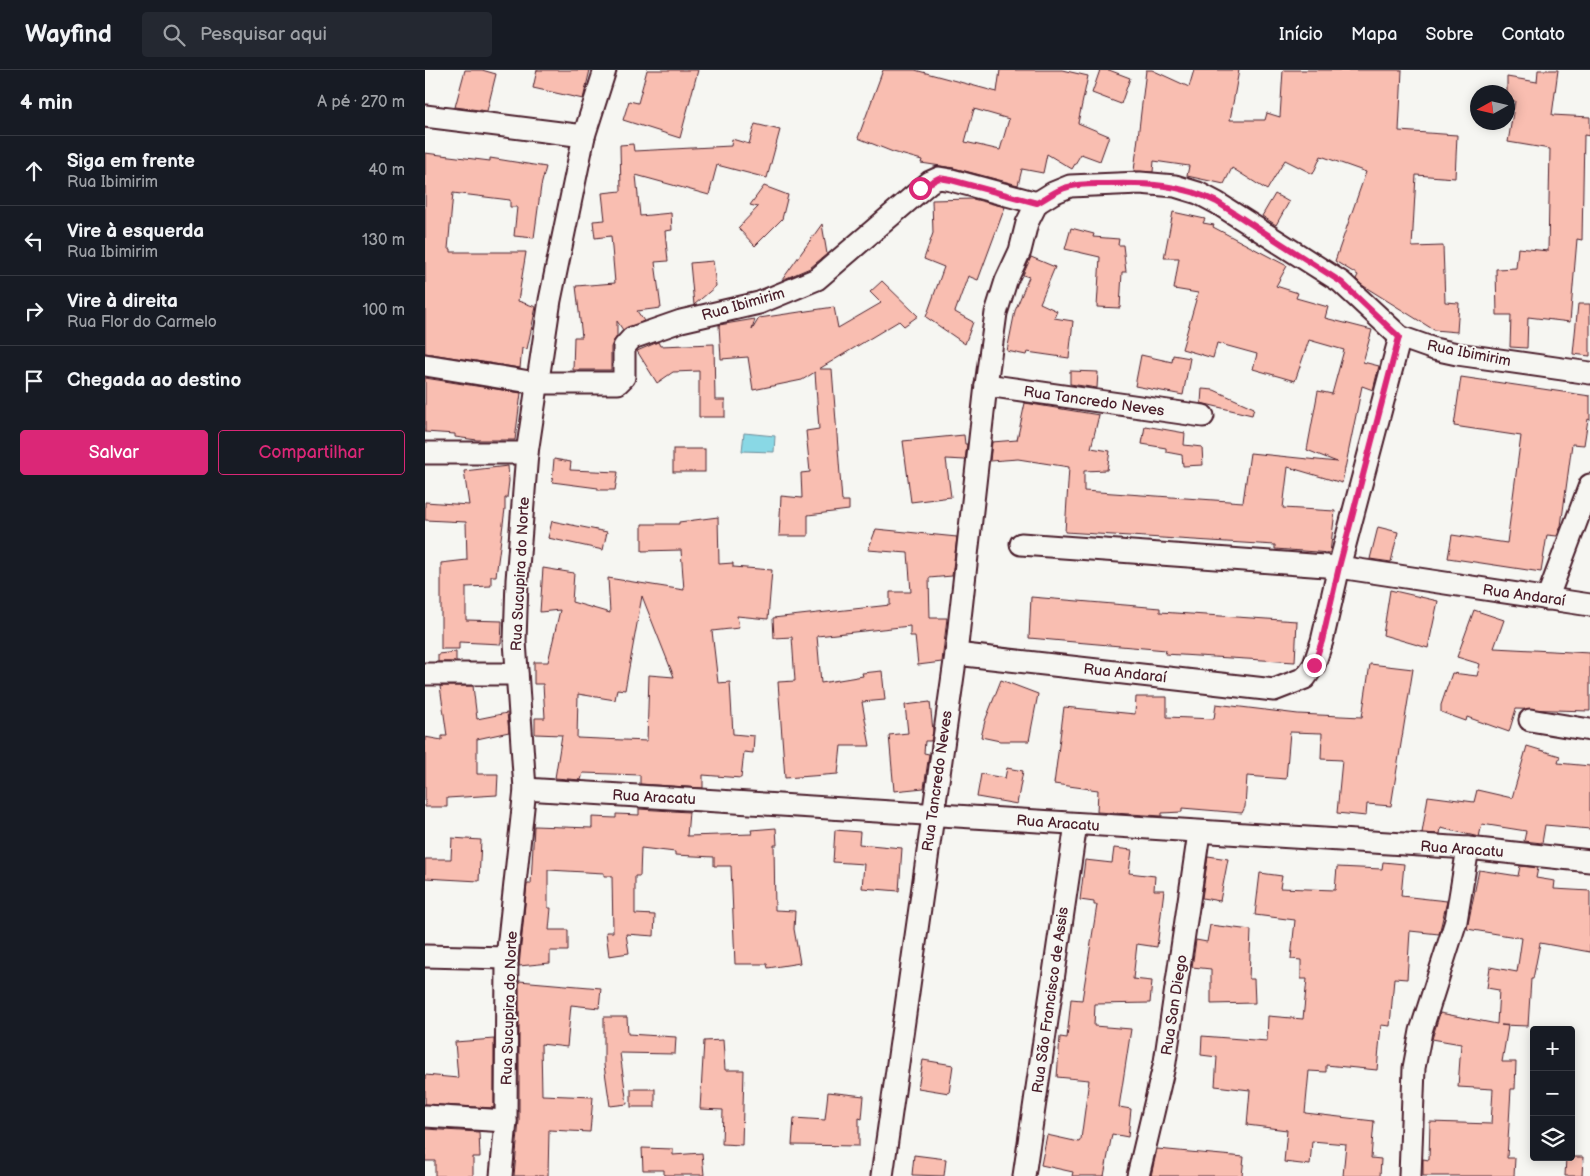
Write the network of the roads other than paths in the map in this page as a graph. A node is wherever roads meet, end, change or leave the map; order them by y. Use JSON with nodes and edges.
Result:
{"nodes":[{"id":1,"x":605,"y":70,"type":"edge"},
{"id":2,"x":425,"y":116,"type":"edge"},
{"id":3,"x":584,"y":136,"type":"junction"},
{"id":4,"x":1039,"y":202,"type":"junction"},
{"id":5,"x":1399,"y":337,"type":"junction"},
{"id":6,"x":425,"y":365,"type":"edge"},
{"id":7,"x":1590,"y":372,"type":"edge"},
{"id":8,"x":537,"y":383,"type":"junction"},
{"id":9,"x":986,"y":385,"type":"junction"},
{"id":10,"x":1203,"y":416,"type":"dead end"},
{"id":11,"x":425,"y":453,"type":"edge"},
{"id":12,"x":527,"y":453,"type":"junction"},
{"id":13,"x":1590,"y":485,"type":"edge"},
{"id":14,"x":1021,"y":544,"type":"dead end"},
{"id":15,"x":1339,"y":567,"type":"junction"},
{"id":16,"x":1547,"y":599,"type":"junction"},
{"id":17,"x":1590,"y":605,"type":"edge"},
{"id":18,"x":956,"y":654,"type":"junction"},
{"id":19,"x":425,"y":674,"type":"edge"},
{"id":20,"x":517,"y":674,"type":"junction"},
{"id":21,"x":1530,"y":720,"type":"dead end"},
{"id":22,"x":1590,"y":730,"type":"edge"},
{"id":23,"x":525,"y":789,"type":"junction"},
{"id":24,"x":932,"y":813,"type":"junction"},
{"id":25,"x":1076,"y":824,"type":"junction"},
{"id":26,"x":1199,"y":833,"type":"junction"},
{"id":27,"x":1468,"y":848,"type":"junction"},
{"id":28,"x":1590,"y":861,"type":"edge"},
{"id":29,"x":425,"y":956,"type":"edge"},
{"id":30,"x":507,"y":958,"type":"junction"},
{"id":31,"x":425,"y":1116,"type":"edge"},
{"id":32,"x":506,"y":1121,"type":"junction"},
{"id":33,"x":501,"y":1176,"type":"edge"},
{"id":34,"x":882,"y":1176,"type":"edge"},
{"id":35,"x":1024,"y":1176,"type":"edge"},
{"id":36,"x":1138,"y":1176,"type":"edge"},
{"id":37,"x":1410,"y":1176,"type":"edge"}],
"edges":[{"from":1,"to":3,"type":"street","name":"Rua Sucupira do Norte"},
{"from":2,"to":3,"type":"street"},
{"from":3,"to":8,"type":"street","name":"Rua Sucupira do Norte"},
{"from":4,"to":5,"type":"street","name":"Rua Ibimirim"},
{"from":4,"to":8,"type":"street","name":"Rua Ibimirim"},
{"from":4,"to":9,"type":"street","name":"Rua Tancredo Neves"},
{"from":5,"to":7,"type":"street","name":"Rua Ibimirim"},
{"from":5,"to":15,"type":"street"},
{"from":6,"to":8,"type":"street"},
{"from":8,"to":12,"type":"street","name":"Rua Sucupira do Norte"},
{"from":9,"to":10,"type":"street","name":"Rua Tancredo Neves"},
{"from":9,"to":18,"type":"street","name":"Rua Tancredo Neves"},
{"from":11,"to":12,"type":"street"},
{"from":12,"to":20,"type":"street","name":"Rua Sucupira do Norte"},
{"from":13,"to":16,"type":"street"},
{"from":14,"to":15,"type":"street","name":"Rua Andaraí"},
{"from":15,"to":16,"type":"street","name":"Rua Andaraí"},
{"from":15,"to":18,"type":"street","name":"Rua Andaraí"},
{"from":16,"to":17,"type":"street","name":"Rua Andaraí"},
{"from":18,"to":24,"type":"street","name":"Rua Tancredo Neves"},
{"from":19,"to":20,"type":"street"},
{"from":20,"to":23,"type":"street","name":"Rua Sucupira do Norte"},
{"from":21,"to":22,"type":"street"},
{"from":23,"to":24,"type":"street","name":"Rua Aracatu"},
{"from":23,"to":30,"type":"street","name":"Rua Sucupira do Norte"},
{"from":24,"to":25,"type":"street","name":"Rua Aracatu"},
{"from":24,"to":34,"type":"street","name":"Rua Tancredo Neves"},
{"from":25,"to":26,"type":"street","name":"Rua Aracatu"},
{"from":25,"to":35,"type":"street","name":"Rua São Francisco de Assis"},
{"from":26,"to":27,"type":"street","name":"Rua Aracatu"},
{"from":26,"to":36,"type":"street","name":"Rua San Diego"},
{"from":27,"to":28,"type":"street","name":"Rua Aracatu"},
{"from":27,"to":37,"type":"street"},
{"from":29,"to":30,"type":"street"},
{"from":30,"to":32,"type":"street","name":"Rua Sucupira do Norte"},
{"from":31,"to":32,"type":"street"},
{"from":32,"to":33,"type":"street","name":"Rua Sucupira do Norte"}]}
